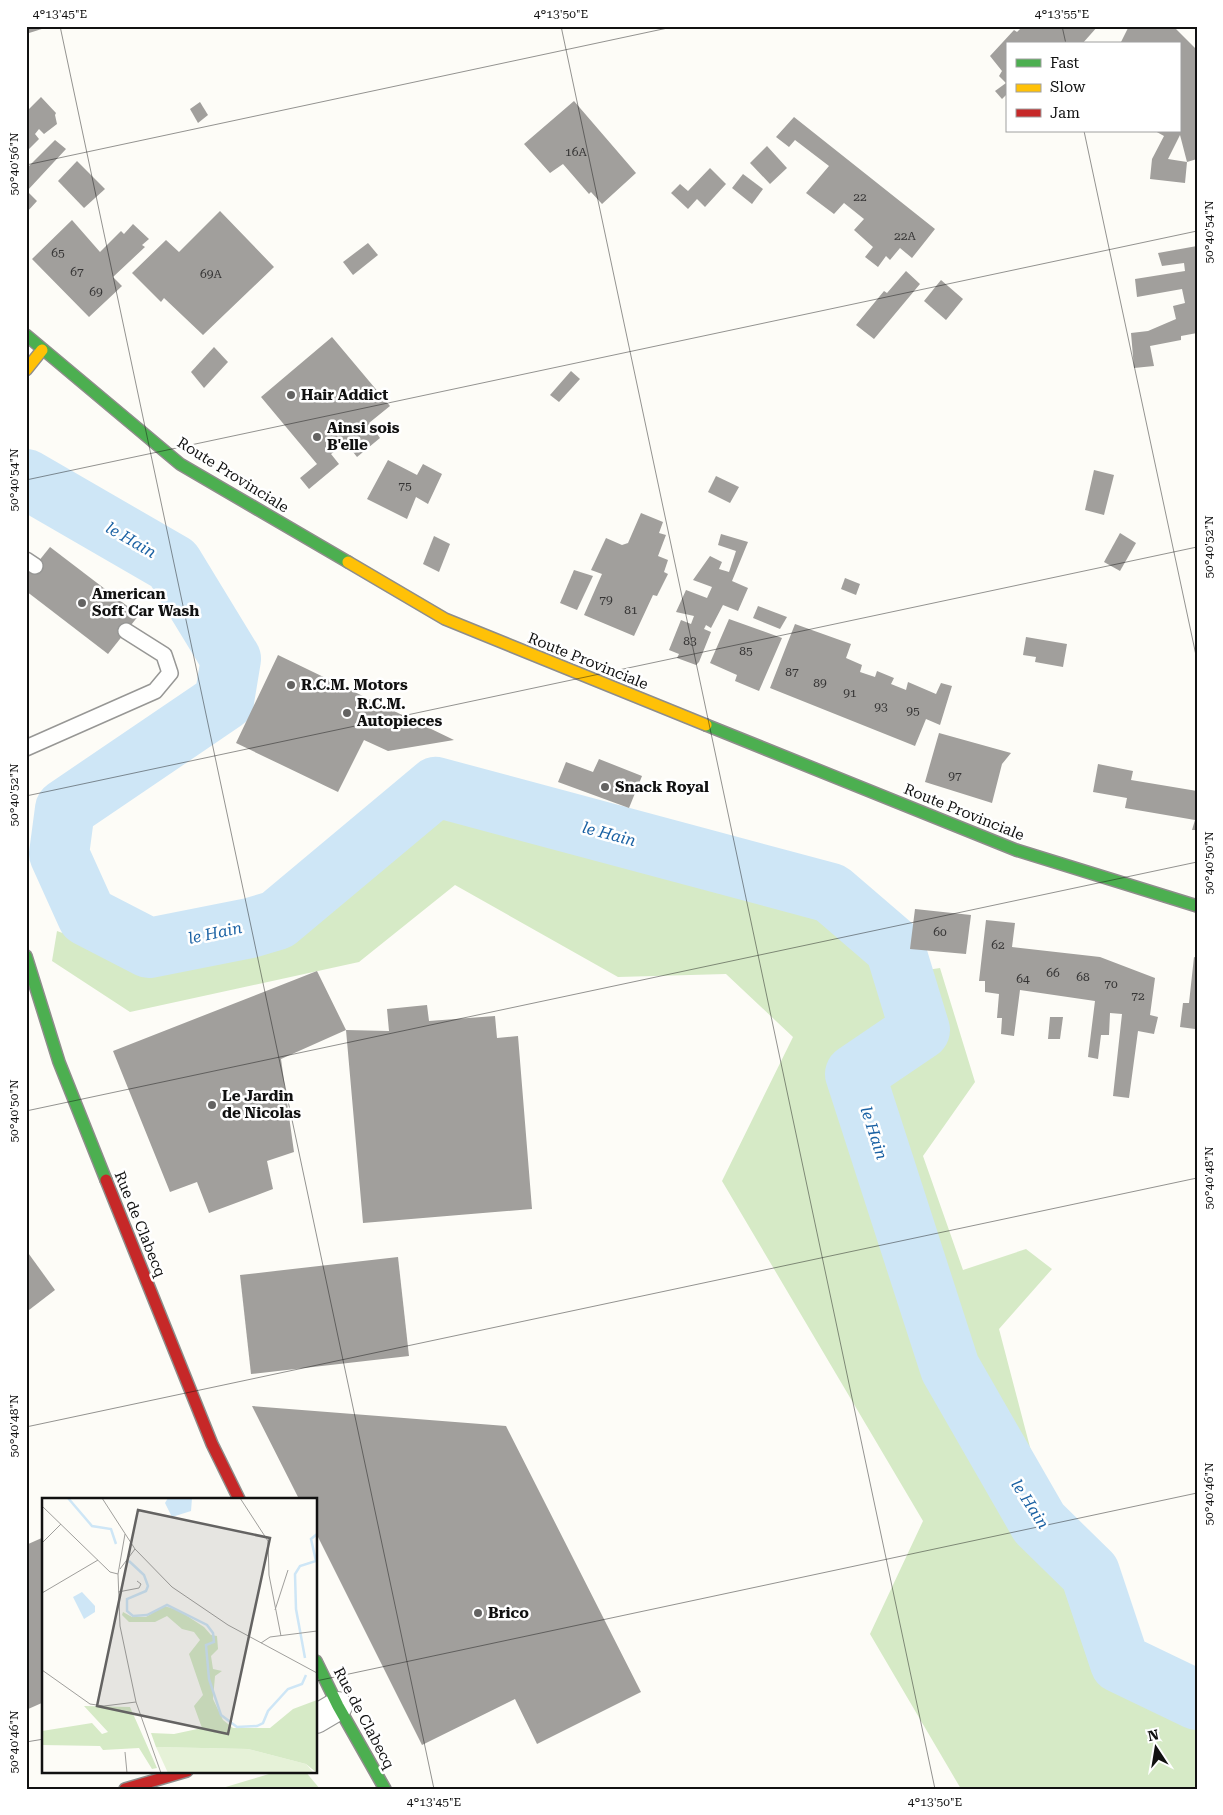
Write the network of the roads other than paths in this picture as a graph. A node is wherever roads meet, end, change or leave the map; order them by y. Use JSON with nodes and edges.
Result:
{"nodes":[{"id":1,"x":26,"y":335,"type":"edge"},
{"id":2,"x":42,"y":350,"type":"junction"},
{"id":3,"x":26,"y":370,"type":"edge"},
{"id":4,"x":126,"y":631,"type":"dead end"},
{"id":5,"x":26,"y":748,"type":"edge"},
{"id":6,"x":1197,"y":906,"type":"edge"},
{"id":7,"x":26,"y":956,"type":"edge"},
{"id":8,"x":238,"y":1498,"type":"edge"},
{"id":9,"x":318,"y":1670,"type":"edge"},
{"id":10,"x":327,"y":1713,"type":"edge"},
{"id":11,"x":184,"y":1772,"type":"edge"},
{"id":12,"x":125,"y":1789,"type":"edge"},
{"id":13,"x":385,"y":1789,"type":"edge"}],
"edges":[{"from":1,"to":2,"type":"main road","name":"Route Provinciale"},
{"from":2,"to":3,"type":"main road"},
{"from":2,"to":6,"type":"main road","name":"Route Provinciale"},
{"from":4,"to":5,"type":"lane"},
{"from":7,"to":8,"type":"main road","name":"Rue de Clabecq"},
{"from":9,"to":10,"type":"main road","name":"Rue de Clabecq"},
{"from":10,"to":13,"type":"main road","name":"Rue de Clabecq"},
{"from":11,"to":12,"type":"main road"}]}
